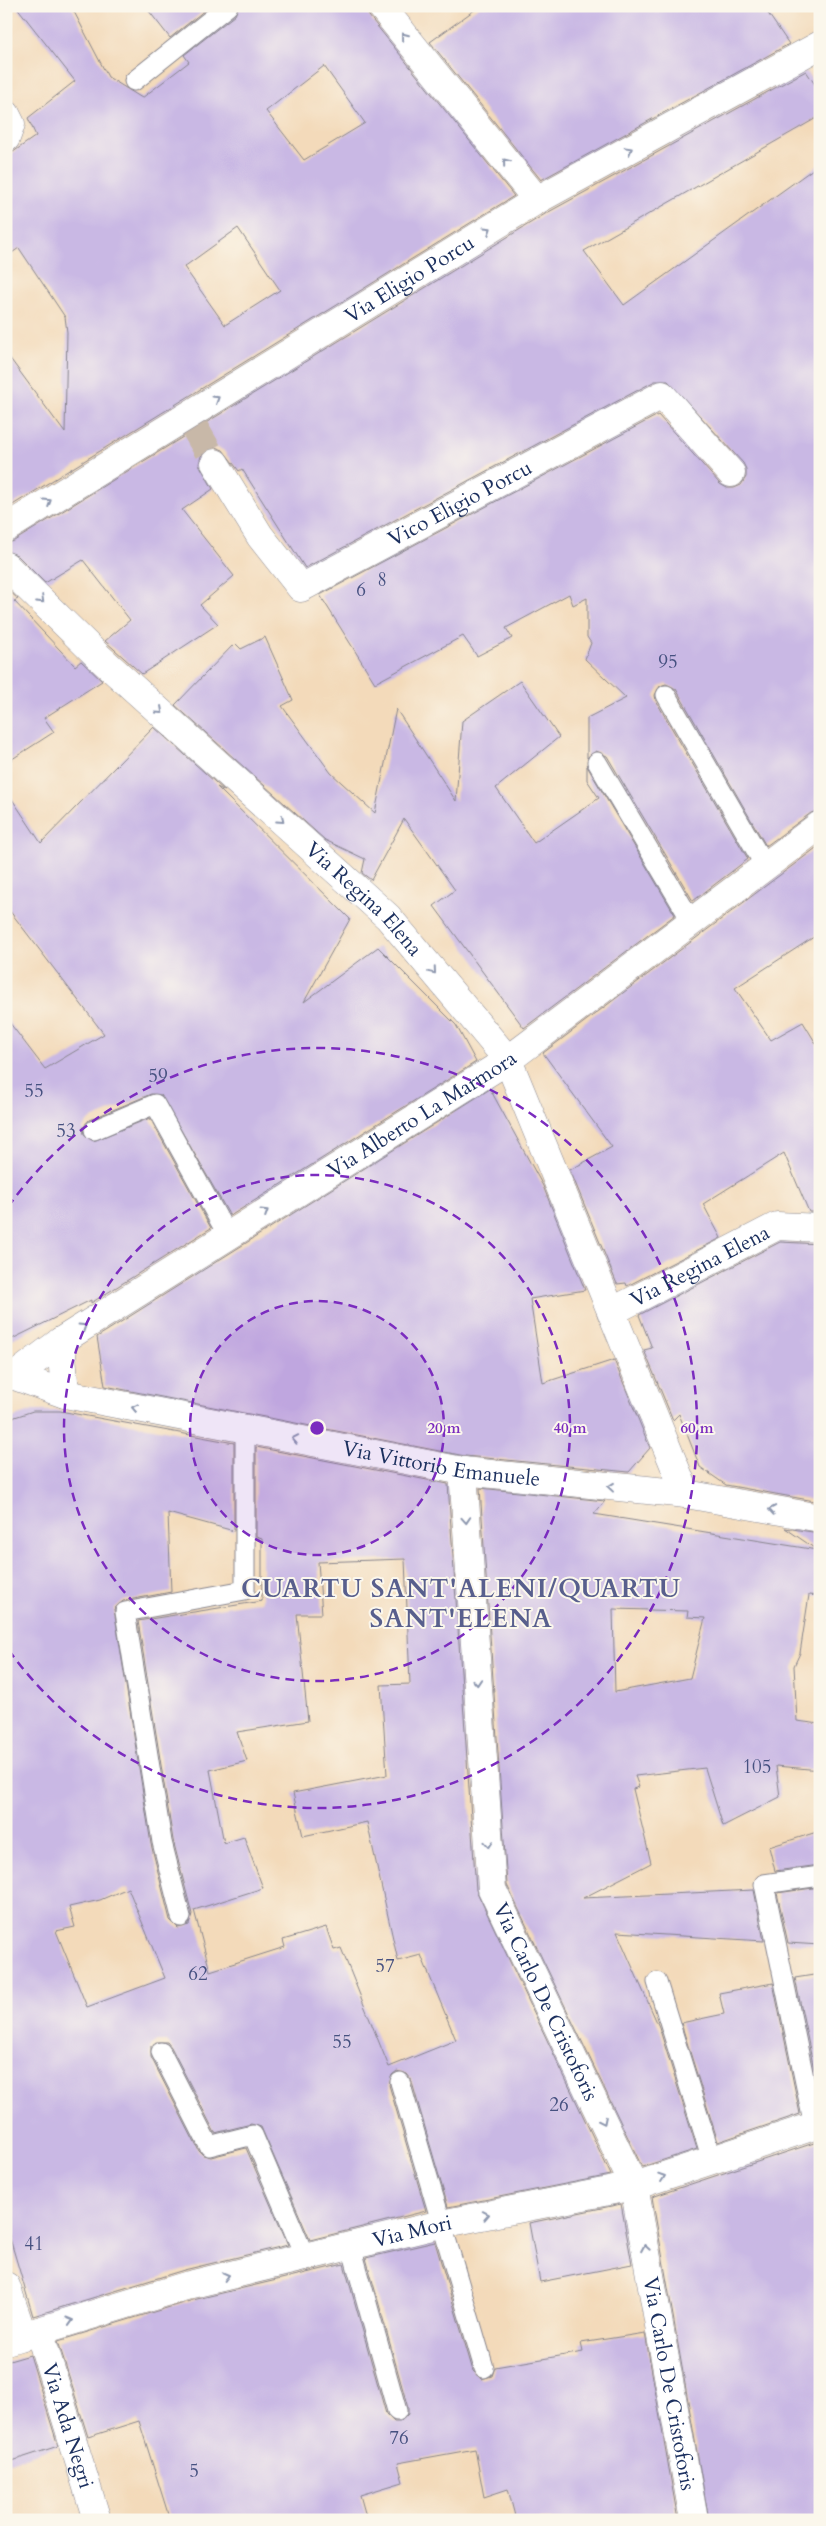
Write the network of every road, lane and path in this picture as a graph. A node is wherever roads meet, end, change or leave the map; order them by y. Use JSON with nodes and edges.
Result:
{"nodes":[{"id":1,"x":228,"y":6,"type":"edge"},
{"id":2,"x":381,"y":6,"type":"edge"},
{"id":3,"x":820,"y":45,"type":"edge"},
{"id":4,"x":134,"y":81,"type":"dead end"},
{"id":5,"x":6,"y":114,"type":"edge"},
{"id":6,"x":6,"y":138,"type":"edge"},
{"id":7,"x":537,"y":200,"type":"junction"},
{"id":8,"x":215,"y":463,"type":"tunnel mouth"},
{"id":9,"x":730,"y":473,"type":"dead end"},
{"id":10,"x":6,"y":528,"type":"edge"},
{"id":11,"x":6,"y":566,"type":"edge"},
{"id":12,"x":666,"y":695,"type":"dead end"},
{"id":13,"x":597,"y":762,"type":"dead end"},
{"id":14,"x":820,"y":825,"type":"edge"},
{"id":15,"x":765,"y":866,"type":"junction"},
{"id":16,"x":692,"y":922,"type":"junction"},
{"id":17,"x":508,"y":1060,"type":"junction"},
{"id":18,"x":94,"y":1130,"type":"dead end"},
{"id":19,"x":820,"y":1228,"type":"edge"},
{"id":20,"x":228,"y":1236,"type":"junction"},
{"id":21,"x":611,"y":1312,"type":"junction"},
{"id":22,"x":61,"y":1341,"type":"junction"},
{"id":23,"x":9,"y":1377,"type":"edge"},
{"id":24,"x":65,"y":1394,"type":"junction"},
{"id":25,"x":245,"y":1429,"type":"junction"},
{"id":26,"x":463,"y":1471,"type":"junction"},
{"id":27,"x":686,"y":1494,"type":"junction"},
{"id":28,"x":820,"y":1518,"type":"edge"},
{"id":29,"x":820,"y":1876,"type":"edge"},
{"id":30,"x":181,"y":1917,"type":"dead end"},
{"id":31,"x":657,"y":1982,"type":"dead end"},
{"id":32,"x":161,"y":2052,"type":"dead end"},
{"id":33,"x":400,"y":2082,"type":"dead end"},
{"id":34,"x":817,"y":2125,"type":"edge"},
{"id":35,"x":712,"y":2160,"type":"junction"},
{"id":36,"x":634,"y":2186,"type":"junction"},
{"id":37,"x":441,"y":2224,"type":"junction"},
{"id":38,"x":351,"y":2246,"type":"junction"},
{"id":39,"x":305,"y":2257,"type":"junction"},
{"id":40,"x":6,"y":2286,"type":"edge"},
{"id":41,"x":23,"y":2336,"type":"edge"},
{"id":42,"x":484,"y":2368,"type":"dead end"},
{"id":43,"x":397,"y":2411,"type":"dead end"},
{"id":44,"x":97,"y":2520,"type":"edge"},
{"id":45,"x":694,"y":2520,"type":"edge"}],
"edges":[{"from":1,"to":4,"type":"lane"},
{"from":7,"to":2,"type":"street","one_way":true},
{"from":7,"to":3,"type":"street","name":"Via Eligio Porcu","one_way":true},
{"from":5,"to":6,"type":"street"},
{"from":10,"to":7,"type":"street","name":"Via Eligio Porcu","one_way":true},
{"from":8,"to":9,"type":"street","name":"Vico Eligio Porcu"},
{"from":11,"to":17,"type":"street","name":"Via Regina Elena","one_way":true},
{"from":12,"to":15,"type":"lane"},
{"from":13,"to":16,"type":"lane"},
{"from":14,"to":15,"type":"street","name":"Via Alberto La Marmora"},
{"from":15,"to":16,"type":"street","name":"Via Alberto La Marmora"},
{"from":16,"to":17,"type":"street","name":"Via Alberto La Marmora"},
{"from":20,"to":17,"type":"street","name":"Via Alberto La Marmora","one_way":true},
{"from":17,"to":21,"type":"street","name":"Via Regina Elena"},
{"from":18,"to":20,"type":"lane"},
{"from":19,"to":21,"type":"street","name":"Via Regina Elena"},
{"from":22,"to":20,"type":"street","name":"Via Alberto La Marmora","one_way":true},
{"from":21,"to":27,"type":"street","name":"Via Regina Elena"},
{"from":22,"to":23,"type":"street","name":"Via Alberto La Marmora"},
{"from":22,"to":24,"type":"street"},
{"from":23,"to":24,"type":"street","name":"Via Vittorio Emanuele"},
{"from":25,"to":24,"type":"street","name":"Via Vittorio Emanuele","one_way":true},
{"from":26,"to":25,"type":"street","name":"Via Vittorio Emanuele","one_way":true},
{"from":25,"to":30,"type":"lane"},
{"from":27,"to":26,"type":"street","name":"Via Vittorio Emanuele","one_way":true},
{"from":26,"to":36,"type":"street","name":"Via Carlo De Cristoforis","one_way":true},
{"from":28,"to":27,"type":"street","name":"Via Vittorio Emanuele","one_way":true},
{"from":29,"to":34,"type":"lane"},
{"from":31,"to":35,"type":"lane"},
{"from":32,"to":39,"type":"lane"},
{"from":33,"to":37,"type":"lane"},
{"from":34,"to":35,"type":"street","name":"Via Mori"},
{"from":36,"to":35,"type":"street","name":"Via Mori","one_way":true},
{"from":37,"to":36,"type":"street","name":"Via Mori","one_way":true},
{"from":45,"to":36,"type":"street","name":"Via Carlo De Cristoforis","one_way":true},
{"from":37,"to":38,"type":"street","name":"Via Mori"},
{"from":37,"to":42,"type":"lane"},
{"from":38,"to":39,"type":"street","name":"Via Mori"},
{"from":38,"to":43,"type":"lane"},
{"from":41,"to":39,"type":"street","name":"Via Mori","one_way":true},
{"from":40,"to":41,"type":"street","name":"Via Ada Negri"},
{"from":41,"to":44,"type":"street","name":"Via Ada Negri"}]}
